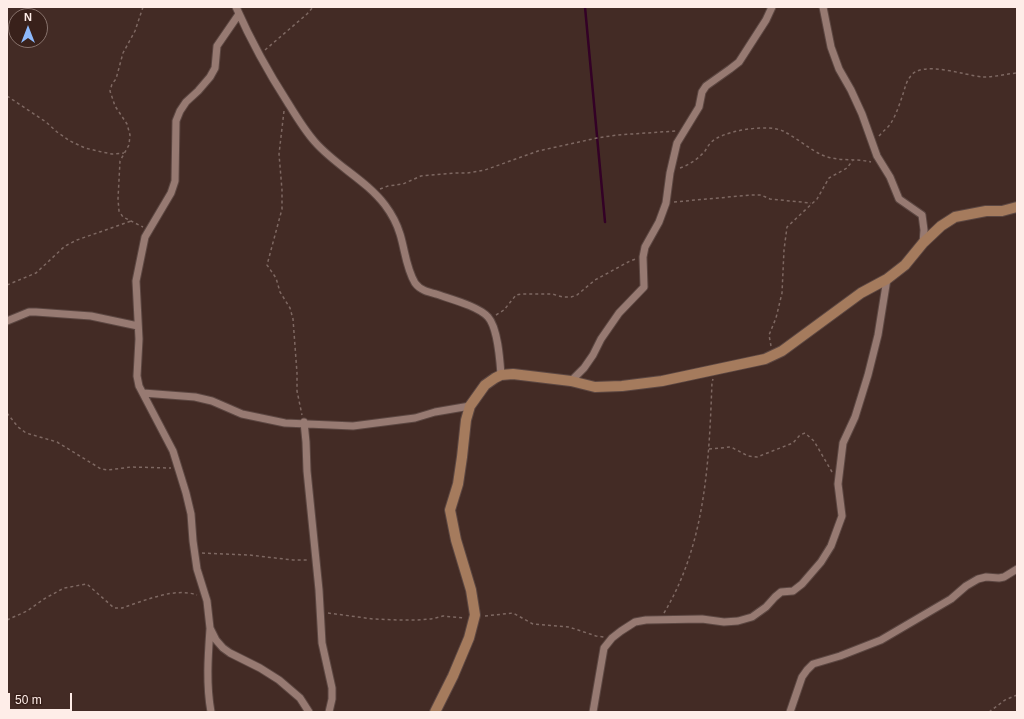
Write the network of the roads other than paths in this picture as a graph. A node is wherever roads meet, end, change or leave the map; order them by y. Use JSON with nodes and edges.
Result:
{"nodes":[{"id":1,"x":772,"y":7,"type":"edge"},
{"id":2,"x":823,"y":7,"type":"edge"},
{"id":3,"x":238,"y":10,"type":"edge"},
{"id":4,"x":1017,"y":207,"type":"edge"},
{"id":5,"x":923,"y":243,"type":"junction"},
{"id":6,"x":887,"y":279,"type":"junction"},
{"id":7,"x":7,"y":321,"type":"edge"},
{"id":8,"x":138,"y":326,"type":"junction"},
{"id":9,"x":501,"y":375,"type":"junction"},
{"id":10,"x":571,"y":381,"type":"junction"},
{"id":11,"x":142,"y":393,"type":"junction"},
{"id":12,"x":470,"y":406,"type":"junction"},
{"id":13,"x":304,"y":422,"type":"junction"},
{"id":14,"x":1017,"y":569,"type":"edge"},
{"id":15,"x":210,"y":628,"type":"junction"},
{"id":16,"x":211,"y":712,"type":"edge"},
{"id":17,"x":309,"y":712,"type":"edge"},
{"id":18,"x":329,"y":712,"type":"edge"},
{"id":19,"x":434,"y":712,"type":"edge"},
{"id":20,"x":593,"y":712,"type":"edge"},
{"id":21,"x":790,"y":712,"type":"edge"}],
"edges":[{"from":1,"to":10,"type":"street"},
{"from":2,"to":5,"type":"street"},
{"from":3,"to":8,"type":"street"},
{"from":3,"to":9,"type":"street"},
{"from":4,"to":5,"type":"street"},
{"from":5,"to":6,"type":"street"},
{"from":6,"to":10,"type":"street"},
{"from":6,"to":20,"type":"street"},
{"from":7,"to":8,"type":"street"},
{"from":8,"to":11,"type":"street"},
{"from":9,"to":10,"type":"street"},
{"from":9,"to":12,"type":"street"},
{"from":11,"to":13,"type":"street"},
{"from":11,"to":15,"type":"street"},
{"from":12,"to":13,"type":"street"},
{"from":12,"to":19,"type":"street"},
{"from":13,"to":18,"type":"street"},
{"from":14,"to":21,"type":"street"},
{"from":15,"to":16,"type":"street"},
{"from":15,"to":17,"type":"street"}]}
